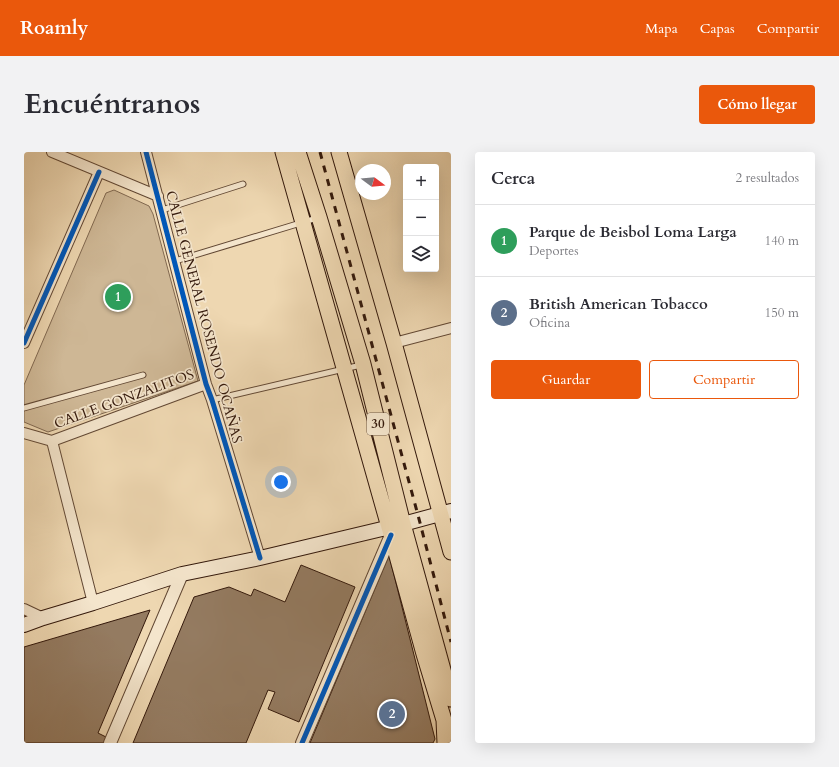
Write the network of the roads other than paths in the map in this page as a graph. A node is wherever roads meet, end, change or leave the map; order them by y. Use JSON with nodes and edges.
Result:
{"nodes":[{"id":1,"x":52,"y":152,"type":"edge"},
{"id":2,"x":146,"y":152,"type":"edge"},
{"id":3,"x":339,"y":152,"type":"edge"},
{"id":4,"x":291,"y":156,"type":"edge"},
{"id":5,"x":99,"y":172,"type":"junction"},
{"id":6,"x":243,"y":184,"type":"dead end"},
{"id":7,"x":158,"y":196,"type":"junction"},
{"id":8,"x":162,"y":210,"type":"junction"},
{"id":9,"x":319,"y":217,"type":"junction"},
{"id":10,"x":303,"y":223,"type":"junction"},
{"id":11,"x":175,"y":261,"type":"junction"},
{"id":12,"x":451,"y":328,"type":"edge"},
{"id":13,"x":24,"y":343,"type":"edge"},
{"id":14,"x":394,"y":343,"type":"junction"},
{"id":15,"x":363,"y":364,"type":"junction"},
{"id":16,"x":344,"y":369,"type":"junction"},
{"id":17,"x":143,"y":375,"type":"dead end"},
{"id":18,"x":206,"y":384,"type":"junction"},
{"id":19,"x":212,"y":400,"type":"junction"},
{"id":20,"x":24,"y":408,"type":"edge"},
{"id":21,"x":24,"y":432,"type":"edge"},
{"id":22,"x":52,"y":441,"type":"junction"},
{"id":23,"x":446,"y":512,"type":"edge"},
{"id":24,"x":394,"y":529,"type":"junction"},
{"id":25,"x":451,"y":552,"type":"edge"},
{"id":26,"x":260,"y":558,"type":"junction"},
{"id":27,"x":182,"y":574,"type":"junction"},
{"id":28,"x":93,"y":603,"type":"junction"},
{"id":29,"x":24,"y":609,"type":"edge"},
{"id":30,"x":43,"y":618,"type":"junction"},
{"id":31,"x":24,"y":625,"type":"edge"},
{"id":32,"x":451,"y":699,"type":"edge"},
{"id":33,"x":110,"y":743,"type":"edge"},
{"id":34,"x":302,"y":743,"type":"edge"},
{"id":35,"x":445,"y":743,"type":"edge"}],
"edges":[{"from":1,"to":5,"type":"street"},
{"from":2,"to":7,"type":"street","name":"CALLE GENERAL ROSENDO OCAÑAS"},
{"from":3,"to":14,"type":"main road"},
{"from":4,"to":9,"type":"main road","number":"30"},
{"from":4,"to":10,"type":"main road","number":"30"},
{"from":5,"to":7,"type":"street"},
{"from":5,"to":13,"type":"street"},
{"from":6,"to":8,"type":"lane"},
{"from":7,"to":8,"type":"street","name":"CALLE GENERAL ROSENDO OCAÑAS"},
{"from":8,"to":11,"type":"street","name":"CALLE GENERAL ROSENDO OCAÑAS"},
{"from":9,"to":10,"type":"lane"},
{"from":9,"to":15,"type":"main road","number":"30"},
{"from":10,"to":11,"type":"lane"},
{"from":10,"to":16,"type":"main road","number":"30"},
{"from":11,"to":18,"type":"street","name":"CALLE GENERAL ROSENDO OCAÑAS"},
{"from":12,"to":14,"type":"street"},
{"from":14,"to":23,"type":"main road"},
{"from":15,"to":16,"type":"lane"},
{"from":15,"to":24,"type":"main road","number":"30"},
{"from":16,"to":19,"type":"lane"},
{"from":16,"to":24,"type":"main road","number":"30"},
{"from":17,"to":20,"type":"lane"},
{"from":18,"to":19,"type":"street","name":"CALLE GENERAL ROSENDO OCAÑAS"},
{"from":18,"to":22,"type":"street","name":"CALLE GONZALITOS"},
{"from":19,"to":26,"type":"street","name":"CALLE GENERAL ROSENDO OCAÑAS"},
{"from":21,"to":22,"type":"street"},
{"from":22,"to":28,"type":"street"},
{"from":23,"to":24,"type":"main road"},
{"from":23,"to":25,"type":"main road"},
{"from":24,"to":26,"type":"main road"},
{"from":24,"to":32,"type":"main road","number":"30"},
{"from":24,"to":34,"type":"street"},
{"from":24,"to":35,"type":"main road"},
{"from":26,"to":27,"type":"main road"},
{"from":27,"to":28,"type":"main road"},
{"from":27,"to":33,"type":"street"},
{"from":28,"to":30,"type":"main road"},
{"from":29,"to":30,"type":"street"},
{"from":30,"to":31,"type":"main road"}]}
